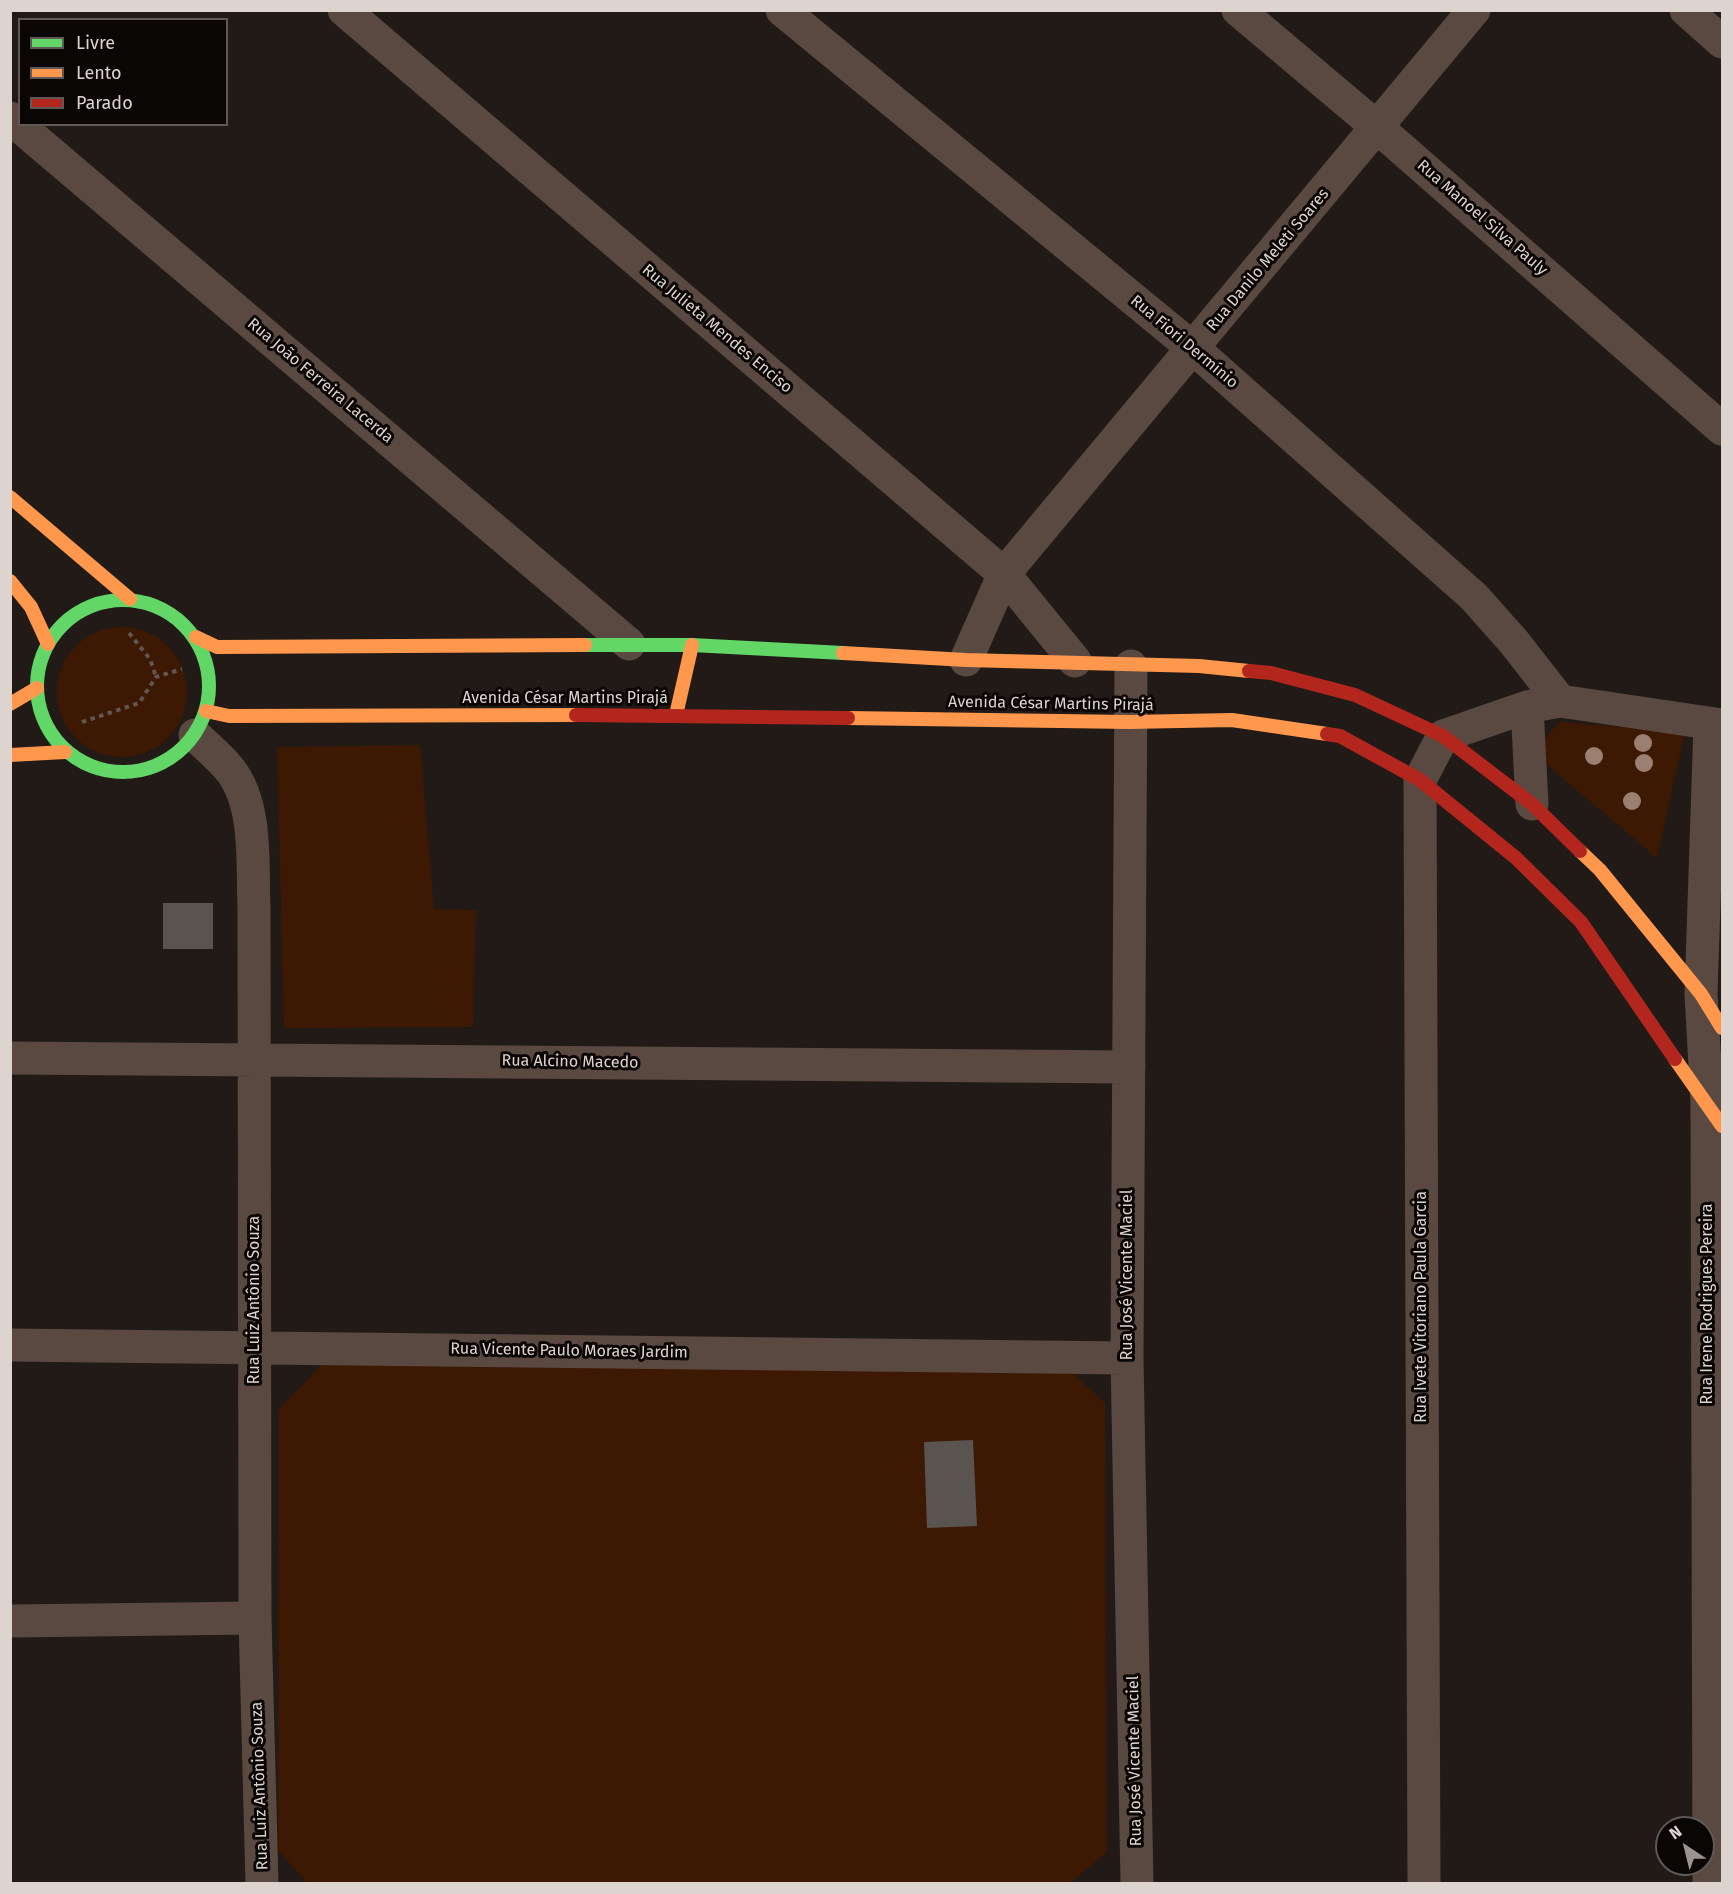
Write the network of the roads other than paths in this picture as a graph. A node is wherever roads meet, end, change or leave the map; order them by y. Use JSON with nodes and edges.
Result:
{"nodes":[{"id":1,"x":344,"y":10,"type":"edge"},
{"id":2,"x":782,"y":10,"type":"edge"},
{"id":3,"x":1238,"y":10,"type":"edge"},
{"id":4,"x":1474,"y":10,"type":"edge"},
{"id":5,"x":1686,"y":10,"type":"edge"},
{"id":6,"x":1722,"y":42,"type":"edge"},
{"id":7,"x":19,"y":126,"type":"edge"},
{"id":8,"x":1378,"y":128,"type":"junction"},
{"id":9,"x":1194,"y":349,"type":"junction"},
{"id":10,"x":1722,"y":429,"type":"edge"},
{"id":11,"x":10,"y":497,"type":"edge"},
{"id":12,"x":1004,"y":574,"type":"junction"},
{"id":13,"x":10,"y":581,"type":"edge"},
{"id":14,"x":130,"y":599,"type":"junction"},
{"id":15,"x":196,"y":637,"type":"junction"},
{"id":16,"x":48,"y":644,"type":"junction"},
{"id":17,"x":629,"y":644,"type":"junction"},
{"id":18,"x":692,"y":645,"type":"junction"},
{"id":19,"x":966,"y":660,"type":"junction"},
{"id":20,"x":1075,"y":662,"type":"junction"},
{"id":21,"x":1131,"y":666,"type":"junction"},
{"id":22,"x":37,"y":688,"type":"junction"},
{"id":23,"x":1560,"y":701,"type":"junction"},
{"id":24,"x":10,"y":704,"type":"edge"},
{"id":25,"x":1527,"y":707,"type":"junction"},
{"id":26,"x":676,"y":716,"type":"junction"},
{"id":27,"x":1129,"y":722,"type":"junction"},
{"id":28,"x":201,"y":723,"type":"junction"},
{"id":29,"x":1716,"y":724,"type":"edge"},
{"id":30,"x":1443,"y":736,"type":"junction"},
{"id":31,"x":65,"y":752,"type":"junction"},
{"id":32,"x":10,"y":755,"type":"edge"},
{"id":33,"x":1420,"y":780,"type":"junction"},
{"id":34,"x":1532,"y":804,"type":"junction"},
{"id":35,"x":1701,"y":994,"type":"junction"},
{"id":36,"x":1722,"y":1028,"type":"edge"},
{"id":37,"x":10,"y":1058,"type":"edge"},
{"id":38,"x":253,"y":1058,"type":"junction"},
{"id":39,"x":1129,"y":1067,"type":"junction"},
{"id":40,"x":1715,"y":1114,"type":"edge"},
{"id":41,"x":10,"y":1346,"type":"edge"},
{"id":42,"x":255,"y":1347,"type":"junction"},
{"id":43,"x":1127,"y":1358,"type":"junction"},
{"id":44,"x":255,"y":1617,"type":"junction"},
{"id":45,"x":10,"y":1621,"type":"edge"},
{"id":46,"x":262,"y":1884,"type":"edge"},
{"id":47,"x":1137,"y":1884,"type":"edge"},
{"id":48,"x":1424,"y":1884,"type":"edge"},
{"id":49,"x":1709,"y":1884,"type":"edge"}],
"edges":[{"from":1,"to":12,"type":"street","name":"Rua Julieta Mendes Enciso"},
{"from":2,"to":9,"type":"street","name":"Rua Fiori Dermínio"},
{"from":3,"to":8,"type":"street","name":"Rua Manoel Silva Pauly"},
{"from":4,"to":8,"type":"street","name":"Rua Danilo Meleti Soares"},
{"from":5,"to":6,"type":"street"},
{"from":7,"to":17,"type":"street","name":"Rua João Ferreira Lacerda"},
{"from":8,"to":9,"type":"street","name":"Rua Danilo Meleti Soares"},
{"from":8,"to":10,"type":"street","name":"Rua Manoel Silva Pauly"},
{"from":9,"to":12,"type":"street","name":"Rua Danilo Meleti Soares"},
{"from":9,"to":23,"type":"street","name":"Rua Fiori Dermínio"},
{"from":11,"to":14,"type":"street"},
{"from":12,"to":19,"type":"street","name":"Rua Danilo Meleti Soares"},
{"from":12,"to":20,"type":"street","name":"Rua Julieta Mendes Enciso"},
{"from":13,"to":16,"type":"street"},
{"from":14,"to":15,"type":"street"},
{"from":14,"to":16,"type":"street"},
{"from":15,"to":17,"type":"street"},
{"from":15,"to":28,"type":"street"},
{"from":16,"to":22,"type":"street"},
{"from":17,"to":18,"type":"street"},
{"from":18,"to":19,"type":"street"},
{"from":18,"to":26,"type":"street"},
{"from":19,"to":20,"type":"street"},
{"from":20,"to":21,"type":"street"},
{"from":21,"to":27,"type":"street","name":"Rua José Vicente Maciel"},
{"from":21,"to":30,"type":"street"},
{"from":22,"to":24,"type":"street"},
{"from":22,"to":31,"type":"street"},
{"from":23,"to":25,"type":"street"},
{"from":23,"to":29,"type":"street"},
{"from":25,"to":30,"type":"street"},
{"from":25,"to":34,"type":"street"},
{"from":26,"to":27,"type":"street","name":"Avenida César Martins Pirajá"},
{"from":26,"to":28,"type":"street","name":"Avenida César Martins Pirajá"},
{"from":27,"to":33,"type":"street","name":"Avenida César Martins Pirajá"},
{"from":27,"to":39,"type":"street","name":"Rua José Vicente Maciel"},
{"from":28,"to":31,"type":"street"},
{"from":28,"to":38,"type":"street","name":"Rua Luiz Antônio Souza"},
{"from":29,"to":35,"type":"street","name":"Rua Irene Rodrigues Pereira"},
{"from":30,"to":33,"type":"street","name":"Rua Ivete Vitoriano Paula Garcia"},
{"from":30,"to":34,"type":"street"},
{"from":31,"to":32,"type":"street"},
{"from":33,"to":40,"type":"street","name":"Avenida César Martins Pirajá"},
{"from":33,"to":48,"type":"street","name":"Rua Ivete Vitoriano Paula Garcia"},
{"from":34,"to":35,"type":"street"},
{"from":35,"to":36,"type":"street"},
{"from":35,"to":40,"type":"street","name":"Rua Irene Rodrigues Pereira"},
{"from":37,"to":38,"type":"street","name":"Rua Alcino Macedo"},
{"from":38,"to":39,"type":"street","name":"Rua Alcino Macedo"},
{"from":38,"to":42,"type":"street","name":"Rua Luiz Antônio Souza"},
{"from":39,"to":43,"type":"street","name":"Rua José Vicente Maciel"},
{"from":40,"to":49,"type":"street","name":"Rua Irene Rodrigues Pereira"},
{"from":41,"to":42,"type":"street","name":"Rua Vicente Paulo Moraes Jardim"},
{"from":42,"to":43,"type":"street","name":"Rua Vicente Paulo Moraes Jardim"},
{"from":42,"to":44,"type":"street","name":"Rua Luiz Antônio Souza"},
{"from":43,"to":47,"type":"street","name":"Rua José Vicente Maciel"},
{"from":44,"to":45,"type":"street"},
{"from":44,"to":46,"type":"street","name":"Rua Luiz Antônio Souza"}]}
